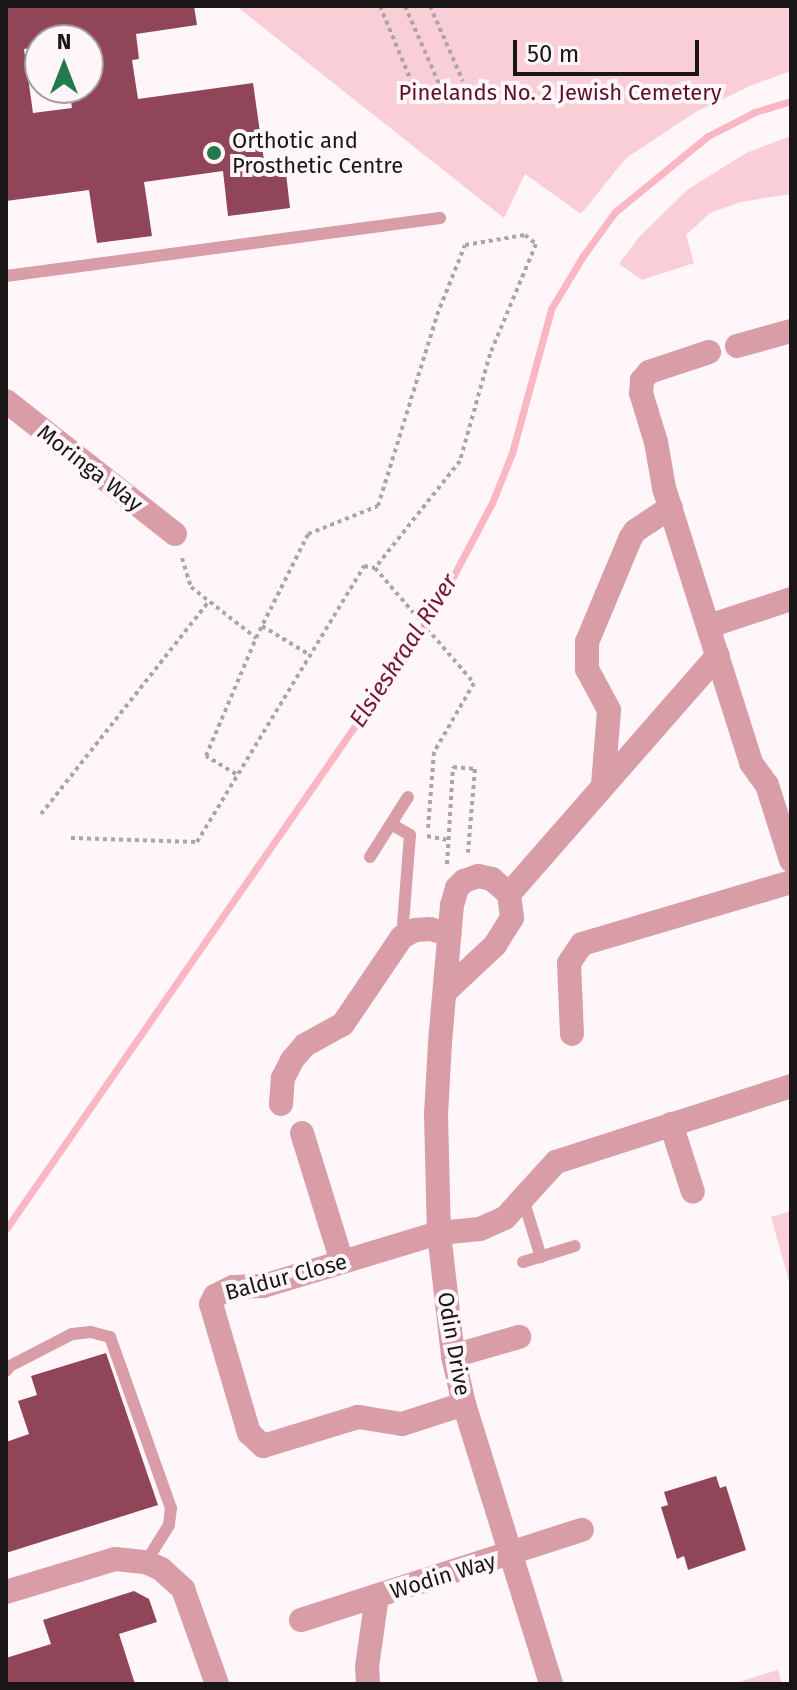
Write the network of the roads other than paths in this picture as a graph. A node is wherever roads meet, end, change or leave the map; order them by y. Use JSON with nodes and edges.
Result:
{"nodes":[{"id":1,"x":440,"y":218,"type":"dead end"},
{"id":2,"x":6,"y":276,"type":"edge"},
{"id":3,"x":791,"y":331,"type":"edge"},
{"id":4,"x":737,"y":346,"type":"dead end"},
{"id":5,"x":709,"y":352,"type":"dead end"},
{"id":6,"x":6,"y":401,"type":"edge"},
{"id":7,"x":671,"y":507,"type":"junction"},
{"id":8,"x":175,"y":534,"type":"road end"},
{"id":9,"x":791,"y":599,"type":"edge"},
{"id":10,"x":709,"y":626,"type":"junction"},
{"id":11,"x":718,"y":655,"type":"junction"},
{"id":12,"x":609,"y":710,"type":"junction"},
{"id":13,"x":645,"y":738,"type":"junction"},
{"id":14,"x":603,"y":785,"type":"junction"},
{"id":15,"x":781,"y":796,"type":"edge"},
{"id":16,"x":408,"y":797,"type":"dead end"},
{"id":17,"x":391,"y":824,"type":"junction"},
{"id":18,"x":370,"y":857,"type":"dead end"},
{"id":19,"x":791,"y":860,"type":"edge"},
{"id":20,"x":791,"y":882,"type":"edge"},
{"id":21,"x":509,"y":894,"type":"junction"},
{"id":22,"x":449,"y":934,"type":"junction"},
{"id":23,"x":402,"y":937,"type":"junction"},
{"id":24,"x":445,"y":992,"type":"junction"},
{"id":25,"x":572,"y":1034,"type":"dead end"},
{"id":26,"x":791,"y":1086,"type":"edge"},
{"id":27,"x":281,"y":1104,"type":"dead end"},
{"id":28,"x":671,"y":1124,"type":"junction"},
{"id":29,"x":302,"y":1133,"type":"dead end"},
{"id":30,"x":693,"y":1192,"type":"dead end"},
{"id":31,"x":523,"y":1198,"type":"junction"},
{"id":32,"x":439,"y":1233,"type":"junction"},
{"id":33,"x":575,"y":1246,"type":"dead end"},
{"id":34,"x":541,"y":1257,"type":"junction"},
{"id":35,"x":342,"y":1262,"type":"junction"},
{"id":36,"x":523,"y":1262,"type":"dead end"},
{"id":37,"x":519,"y":1337,"type":"dead end"},
{"id":38,"x":453,"y":1356,"type":"junction"},
{"id":39,"x":6,"y":1371,"type":"edge"},
{"id":40,"x":464,"y":1404,"type":"junction"},
{"id":41,"x":582,"y":1530,"type":"dead end"},
{"id":42,"x":509,"y":1555,"type":"junction"},
{"id":43,"x":146,"y":1562,"type":"junction"},
{"id":44,"x":6,"y":1592,"type":"edge"},
{"id":45,"x":377,"y":1596,"type":"junction"},
{"id":46,"x":301,"y":1620,"type":"dead end"},
{"id":47,"x":217,"y":1684,"type":"edge"},
{"id":48,"x":368,"y":1684,"type":"edge"},
{"id":49,"x":551,"y":1684,"type":"edge"}],
"edges":[{"from":1,"to":2,"type":"lane"},
{"from":3,"to":4,"type":"street"},
{"from":5,"to":7,"type":"street"},
{"from":6,"to":8,"type":"street","name":"Moringa Way"},
{"from":7,"to":10,"type":"street"},
{"from":7,"to":12,"type":"street"},
{"from":9,"to":10,"type":"street"},
{"from":10,"to":11,"type":"street"},
{"from":11,"to":13,"type":"street"},
{"from":11,"to":15,"type":"street"},
{"from":12,"to":13,"type":"street"},
{"from":12,"to":14,"type":"street"},
{"from":13,"to":14,"type":"street"},
{"from":14,"to":21,"type":"street"},
{"from":15,"to":19,"type":"street"},
{"from":16,"to":17,"type":"lane"},
{"from":17,"to":18,"type":"lane"},
{"from":17,"to":23,"type":"lane"},
{"from":20,"to":25,"type":"street"},
{"from":21,"to":22,"type":"street","name":"Odin Drive"},
{"from":21,"to":24,"type":"street"},
{"from":22,"to":23,"type":"street"},
{"from":22,"to":24,"type":"street","name":"Odin Drive"},
{"from":23,"to":27,"type":"street"},
{"from":24,"to":32,"type":"street","name":"Odin Drive"},
{"from":26,"to":28,"type":"street","name":"Baldur Close"},
{"from":28,"to":30,"type":"street"},
{"from":28,"to":31,"type":"street","name":"Baldur Close"},
{"from":29,"to":35,"type":"street"},
{"from":31,"to":32,"type":"street","name":"Baldur Close"},
{"from":31,"to":34,"type":"lane"},
{"from":32,"to":35,"type":"street","name":"Baldur Close"},
{"from":32,"to":38,"type":"street","name":"Odin Drive"},
{"from":33,"to":34,"type":"lane"},
{"from":34,"to":36,"type":"lane"},
{"from":35,"to":40,"type":"street","name":"Baldur Close"},
{"from":37,"to":38,"type":"street"},
{"from":38,"to":40,"type":"street","name":"Odin Drive"},
{"from":39,"to":43,"type":"lane"},
{"from":40,"to":42,"type":"street","name":"Odin Drive"},
{"from":41,"to":42,"type":"street","name":"Wodin Way"},
{"from":42,"to":45,"type":"street","name":"Wodin Way"},
{"from":42,"to":49,"type":"street","name":"Odin Drive"},
{"from":43,"to":44,"type":"street"},
{"from":43,"to":47,"type":"street"},
{"from":45,"to":46,"type":"street","name":"Wodin Way"},
{"from":45,"to":48,"type":"street","name":"Wodin Way"}]}
